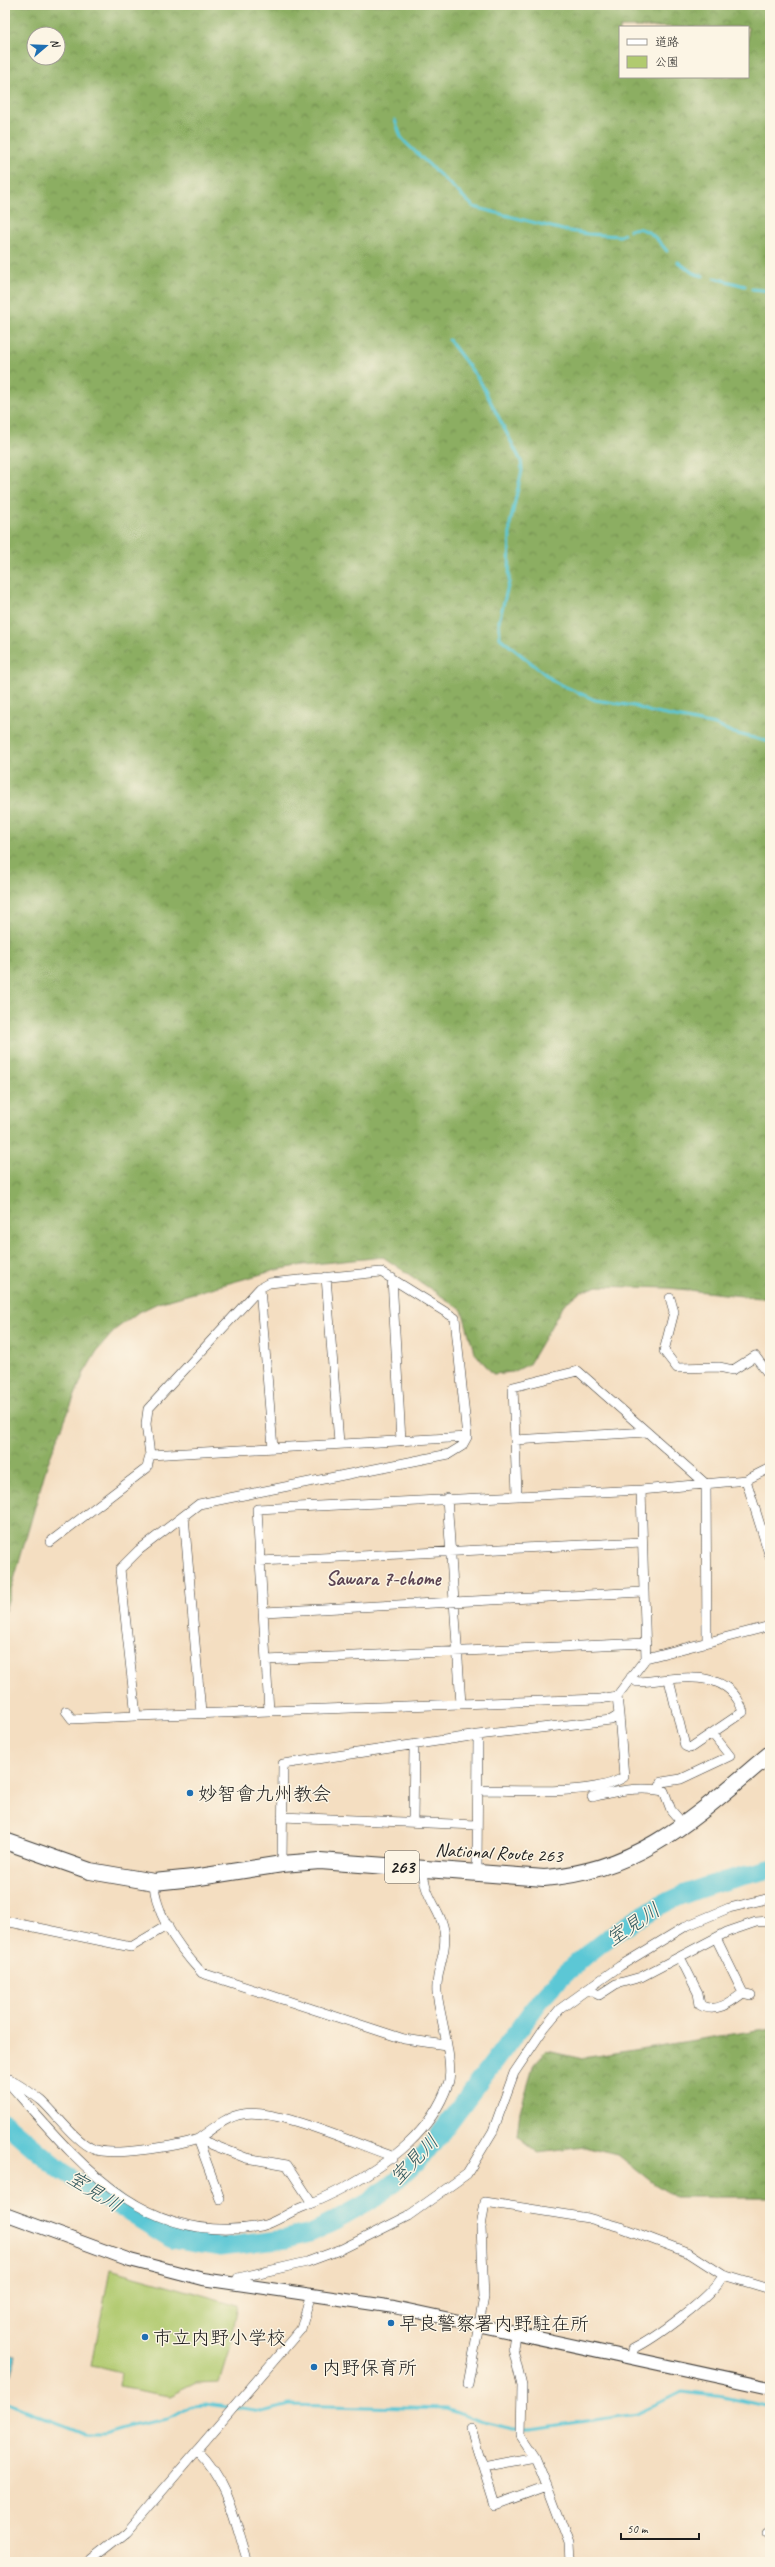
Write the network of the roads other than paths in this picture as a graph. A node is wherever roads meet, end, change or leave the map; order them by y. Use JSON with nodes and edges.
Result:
{"nodes":[{"id":1,"x":326,"y":1277,"type":"junction"},
{"id":2,"x":392,"y":1278,"type":"junction"},
{"id":3,"x":260,"y":1288,"type":"junction"},
{"id":4,"x":670,"y":1298,"type":"dead end"},
{"id":5,"x":770,"y":1376,"type":"edge"},
{"id":6,"x":647,"y":1432,"type":"junction"},
{"id":7,"x":467,"y":1438,"type":"junction"},
{"id":8,"x":515,"y":1440,"type":"junction"},
{"id":9,"x":401,"y":1441,"type":"junction"},
{"id":10,"x":339,"y":1443,"type":"junction"},
{"id":11,"x":273,"y":1448,"type":"junction"},
{"id":12,"x":150,"y":1455,"type":"junction"},
{"id":13,"x":770,"y":1468,"type":"edge"},
{"id":14,"x":746,"y":1480,"type":"junction"},
{"id":15,"x":706,"y":1484,"type":"junction"},
{"id":16,"x":641,"y":1490,"type":"junction"},
{"id":17,"x":255,"y":1494,"type":"junction"},
{"id":18,"x":517,"y":1494,"type":"junction"},
{"id":19,"x":447,"y":1498,"type":"junction"},
{"id":20,"x":256,"y":1509,"type":"junction"},
{"id":21,"x":184,"y":1516,"type":"junction"},
{"id":22,"x":50,"y":1542,"type":"dead end"},
{"id":23,"x":642,"y":1542,"type":"junction"},
{"id":24,"x":450,"y":1552,"type":"junction"},
{"id":25,"x":770,"y":1557,"type":"edge"},
{"id":26,"x":260,"y":1561,"type":"junction"},
{"id":27,"x":643,"y":1592,"type":"junction"},
{"id":28,"x":454,"y":1602,"type":"junction"},
{"id":29,"x":264,"y":1612,"type":"junction"},
{"id":30,"x":770,"y":1626,"type":"edge"},
{"id":31,"x":707,"y":1642,"type":"junction"},
{"id":32,"x":646,"y":1644,"type":"junction"},
{"id":33,"x":458,"y":1652,"type":"junction"},
{"id":34,"x":646,"y":1658,"type":"junction"},
{"id":35,"x":266,"y":1660,"type":"junction"},
{"id":36,"x":631,"y":1678,"type":"junction"},
{"id":37,"x":668,"y":1680,"type":"junction"},
{"id":38,"x":617,"y":1696,"type":"junction"},
{"id":39,"x":462,"y":1704,"type":"junction"},
{"id":40,"x":66,"y":1711,"type":"dead end"},
{"id":41,"x":269,"y":1711,"type":"junction"},
{"id":42,"x":201,"y":1713,"type":"junction"},
{"id":43,"x":619,"y":1715,"type":"junction"},
{"id":44,"x":136,"y":1716,"type":"junction"},
{"id":45,"x":712,"y":1733,"type":"junction"},
{"id":46,"x":478,"y":1735,"type":"junction"},
{"id":47,"x":414,"y":1746,"type":"junction"},
{"id":48,"x":770,"y":1754,"type":"edge"},
{"id":49,"x":478,"y":1790,"type":"junction"},
{"id":50,"x":658,"y":1790,"type":"junction"},
{"id":51,"x":592,"y":1797,"type":"dead end"},
{"id":52,"x":282,"y":1816,"type":"junction"},
{"id":53,"x":413,"y":1822,"type":"junction"},
{"id":54,"x":683,"y":1824,"type":"junction"},
{"id":55,"x":477,"y":1825,"type":"junction"},
{"id":56,"x":5,"y":1841,"type":"edge"},
{"id":57,"x":282,"y":1864,"type":"junction"},
{"id":58,"x":422,"y":1868,"type":"junction"},
{"id":59,"x":477,"y":1871,"type":"junction"},
{"id":60,"x":154,"y":1882,"type":"junction"},
{"id":61,"x":770,"y":1898,"type":"edge"},
{"id":62,"x":5,"y":1921,"type":"edge"},
{"id":63,"x":770,"y":1921,"type":"edge"},
{"id":64,"x":168,"y":1925,"type":"junction"},
{"id":65,"x":716,"y":1938,"type":"junction"},
{"id":66,"x":680,"y":1957,"type":"junction"},
{"id":67,"x":589,"y":1990,"type":"junction"},
{"id":68,"x":446,"y":2045,"type":"junction"},
{"id":69,"x":5,"y":2075,"type":"edge"},
{"id":70,"x":5,"y":2079,"type":"edge"},
{"id":71,"x":198,"y":2139,"type":"junction"},
{"id":72,"x":393,"y":2159,"type":"junction"},
{"id":73,"x":220,"y":2199,"type":"dead end"},
{"id":74,"x":312,"y":2203,"type":"junction"},
{"id":75,"x":5,"y":2214,"type":"edge"},
{"id":76,"x":723,"y":2275,"type":"junction"},
{"id":77,"x":235,"y":2284,"type":"junction"},
{"id":78,"x":770,"y":2289,"type":"edge"},
{"id":79,"x":311,"y":2294,"type":"junction"},
{"id":80,"x":480,"y":2325,"type":"junction"},
{"id":81,"x":515,"y":2333,"type":"junction"},
{"id":82,"x":632,"y":2359,"type":"junction"},
{"id":83,"x":468,"y":2384,"type":"dead end"},
{"id":84,"x":770,"y":2388,"type":"edge"},
{"id":85,"x":471,"y":2429,"type":"dead end"},
{"id":86,"x":197,"y":2450,"type":"junction"},
{"id":87,"x":535,"y":2457,"type":"junction"},
{"id":88,"x":483,"y":2467,"type":"junction"},
{"id":89,"x":547,"y":2486,"type":"junction"},
{"id":90,"x":89,"y":2562,"type":"edge"},
{"id":91,"x":248,"y":2562,"type":"edge"},
{"id":92,"x":570,"y":2562,"type":"edge"}],
"edges":[{"from":1,"to":2,"type":"street"},
{"from":1,"to":3,"type":"street"},
{"from":1,"to":10,"type":"street"},
{"from":2,"to":7,"type":"street"},
{"from":2,"to":9,"type":"street"},
{"from":3,"to":11,"type":"street"},
{"from":3,"to":12,"type":"street"},
{"from":4,"to":5,"type":"street"},
{"from":6,"to":8,"type":"street"},
{"from":6,"to":8,"type":"street"},
{"from":6,"to":15,"type":"street"},
{"from":7,"to":9,"type":"street"},
{"from":7,"to":17,"type":"street"},
{"from":8,"to":18,"type":"street"},
{"from":9,"to":10,"type":"street"},
{"from":10,"to":11,"type":"street"},
{"from":11,"to":12,"type":"street"},
{"from":12,"to":22,"type":"street"},
{"from":13,"to":14,"type":"street"},
{"from":14,"to":15,"type":"street"},
{"from":14,"to":25,"type":"street"},
{"from":15,"to":16,"type":"street"},
{"from":15,"to":31,"type":"street"},
{"from":16,"to":18,"type":"street"},
{"from":16,"to":23,"type":"street"},
{"from":17,"to":20,"type":"street"},
{"from":17,"to":21,"type":"street"},
{"from":18,"to":19,"type":"street"},
{"from":19,"to":20,"type":"street"},
{"from":19,"to":24,"type":"street"},
{"from":20,"to":26,"type":"street"},
{"from":21,"to":42,"type":"street"},
{"from":21,"to":44,"type":"street"},
{"from":23,"to":24,"type":"street"},
{"from":23,"to":27,"type":"street"},
{"from":24,"to":26,"type":"street"},
{"from":24,"to":28,"type":"street"},
{"from":26,"to":29,"type":"street"},
{"from":27,"to":28,"type":"street"},
{"from":27,"to":32,"type":"street"},
{"from":28,"to":29,"type":"street"},
{"from":28,"to":33,"type":"street"},
{"from":29,"to":35,"type":"street"},
{"from":30,"to":31,"type":"street"},
{"from":31,"to":34,"type":"street"},
{"from":32,"to":33,"type":"street"},
{"from":32,"to":34,"type":"street"},
{"from":33,"to":35,"type":"street"},
{"from":33,"to":39,"type":"street"},
{"from":34,"to":36,"type":"street"},
{"from":35,"to":41,"type":"street"},
{"from":36,"to":37,"type":"street"},
{"from":36,"to":38,"type":"street"},
{"from":37,"to":45,"type":"street"},
{"from":37,"to":45,"type":"street"},
{"from":38,"to":39,"type":"street"},
{"from":38,"to":43,"type":"street"},
{"from":39,"to":41,"type":"street"},
{"from":40,"to":44,"type":"street"},
{"from":41,"to":42,"type":"street"},
{"from":42,"to":44,"type":"street"},
{"from":43,"to":46,"type":"street"},
{"from":43,"to":49,"type":"street"},
{"from":45,"to":50,"type":"street"},
{"from":46,"to":47,"type":"street"},
{"from":46,"to":49,"type":"street"},
{"from":47,"to":52,"type":"street"},
{"from":47,"to":53,"type":"street"},
{"from":48,"to":54,"type":"highway","name":"National Route 263","number":"263"},
{"from":49,"to":55,"type":"street"},
{"from":50,"to":51,"type":"street"},
{"from":50,"to":54,"type":"street"},
{"from":52,"to":53,"type":"street"},
{"from":52,"to":57,"type":"street"},
{"from":53,"to":55,"type":"street"},
{"from":54,"to":59,"type":"highway","name":"National Route 263","number":"263"},
{"from":55,"to":59,"type":"street"},
{"from":56,"to":60,"type":"highway","name":"National Route 263","number":"263"},
{"from":57,"to":58,"type":"highway","name":"National Route 263","number":"263"},
{"from":57,"to":60,"type":"highway","name":"National Route 263","number":"263"},
{"from":58,"to":59,"type":"highway","name":"National Route 263","number":"263"},
{"from":58,"to":68,"type":"street"},
{"from":60,"to":64,"type":"street"},
{"from":61,"to":67,"type":"street"},
{"from":62,"to":64,"type":"street"},
{"from":63,"to":65,"type":"street"},
{"from":64,"to":68,"type":"street"},
{"from":65,"to":66,"type":"street"},
{"from":65,"to":66,"type":"street"},
{"from":66,"to":67,"type":"street"},
{"from":67,"to":77,"type":"street"},
{"from":68,"to":72,"type":"street"},
{"from":69,"to":71,"type":"street"},
{"from":70,"to":74,"type":"street"},
{"from":71,"to":72,"type":"street"},
{"from":71,"to":73,"type":"street"},
{"from":71,"to":74,"type":"street"},
{"from":72,"to":74,"type":"street"},
{"from":75,"to":77,"type":"street"},
{"from":76,"to":78,"type":"street"},
{"from":76,"to":80,"type":"street"},
{"from":76,"to":82,"type":"street"},
{"from":77,"to":79,"type":"street"},
{"from":79,"to":80,"type":"street"},
{"from":79,"to":86,"type":"street"},
{"from":80,"to":81,"type":"street"},
{"from":80,"to":83,"type":"street"},
{"from":81,"to":82,"type":"street"},
{"from":81,"to":87,"type":"street"},
{"from":82,"to":84,"type":"street"},
{"from":85,"to":88,"type":"street"},
{"from":86,"to":90,"type":"street"},
{"from":86,"to":91,"type":"street"},
{"from":87,"to":88,"type":"street"},
{"from":87,"to":89,"type":"street"},
{"from":88,"to":89,"type":"street"},
{"from":89,"to":92,"type":"street"}]}
